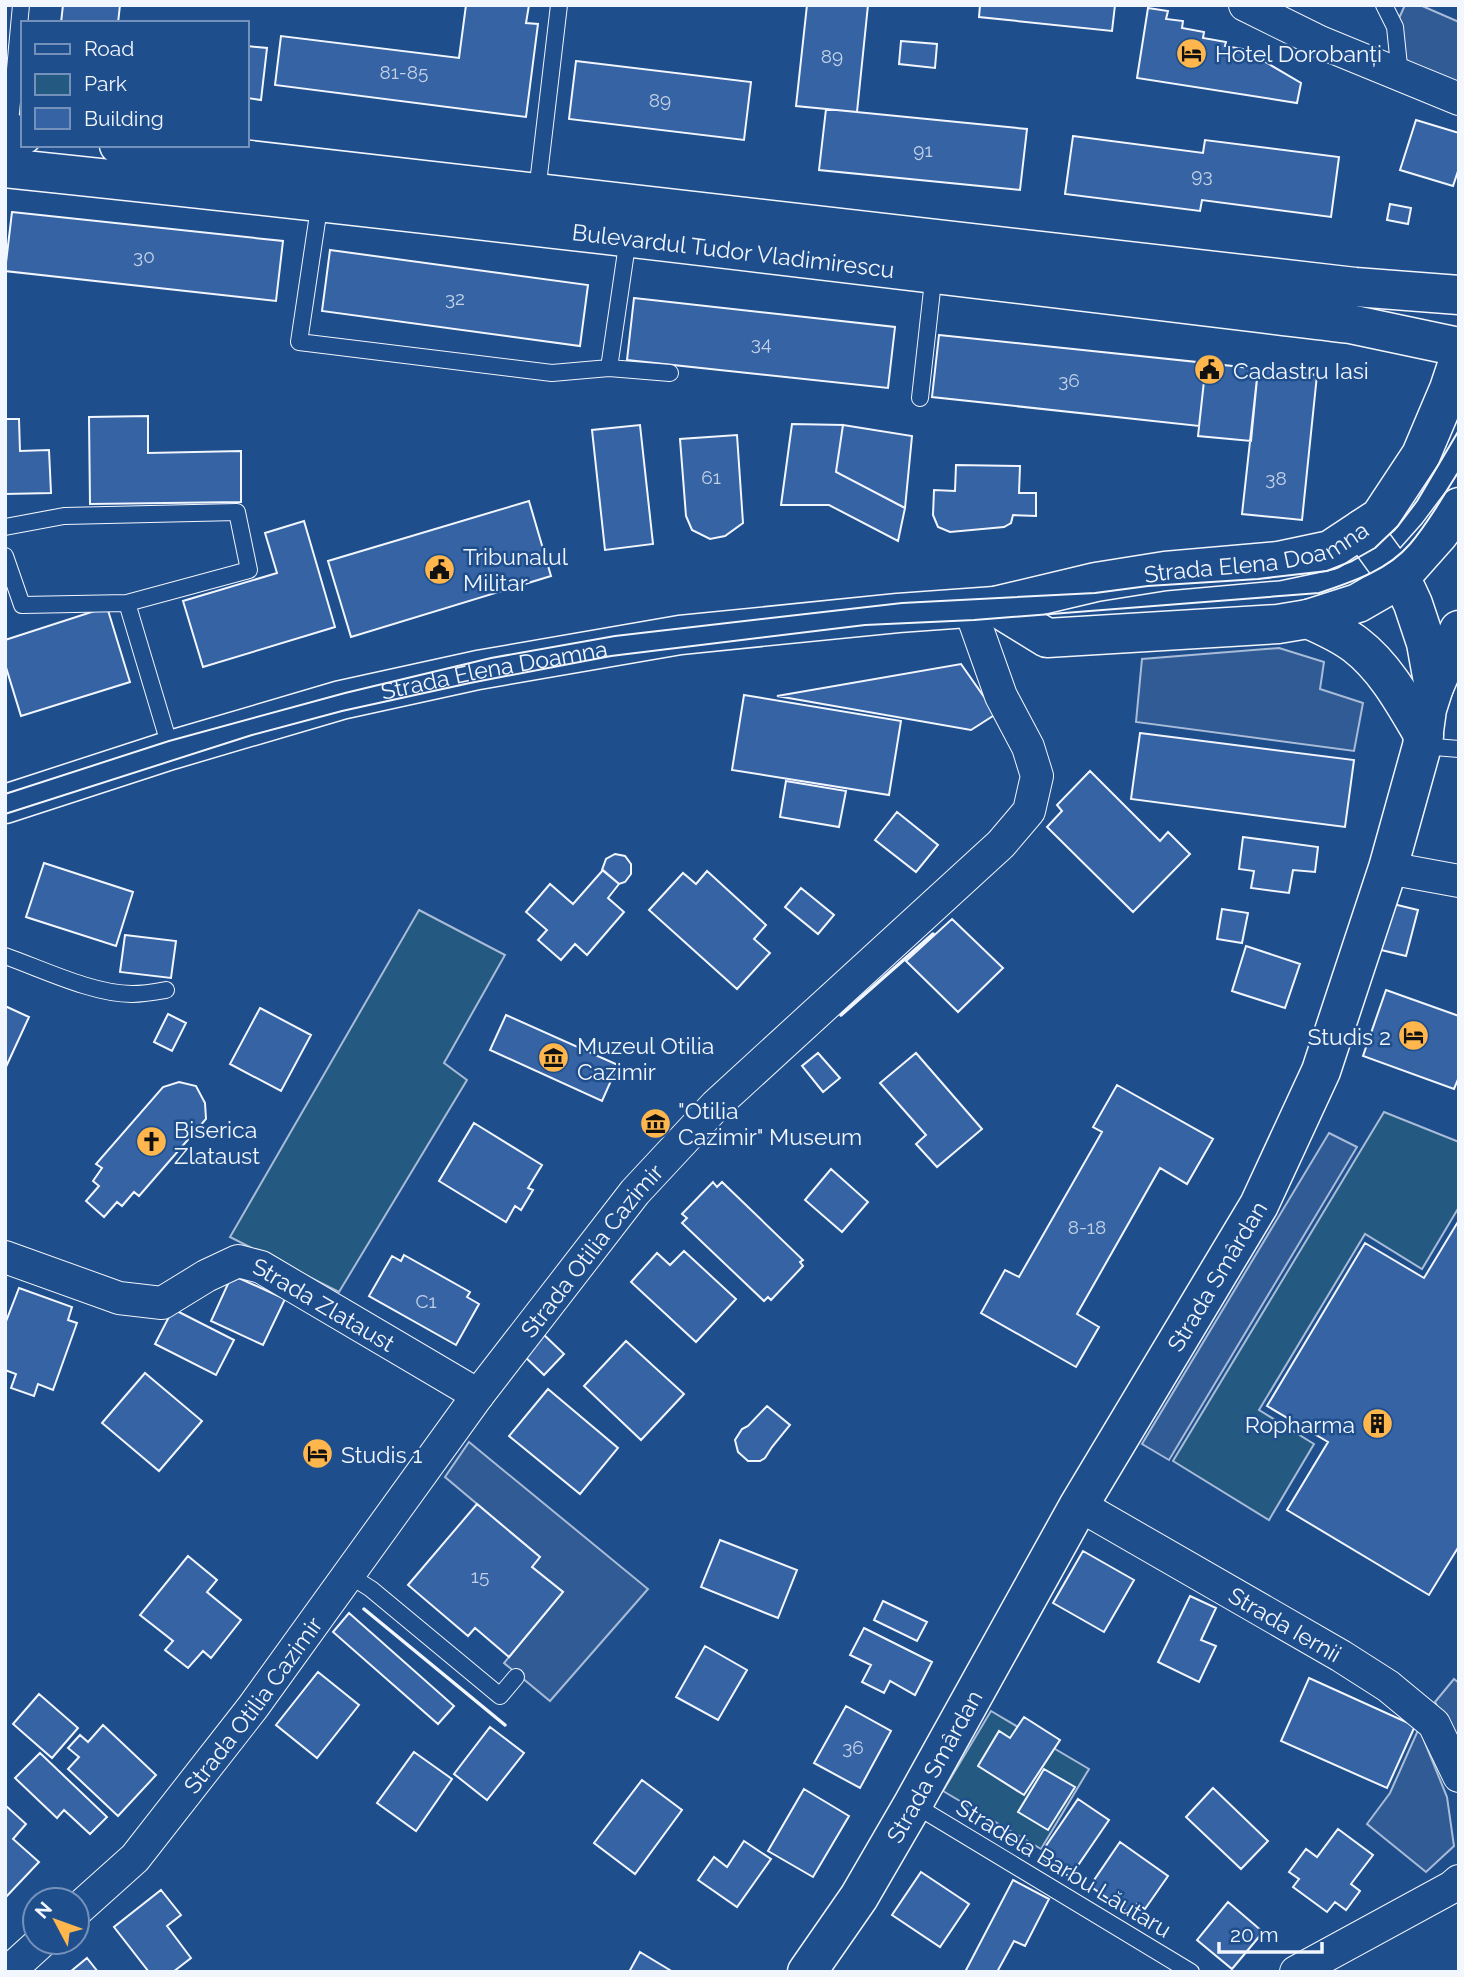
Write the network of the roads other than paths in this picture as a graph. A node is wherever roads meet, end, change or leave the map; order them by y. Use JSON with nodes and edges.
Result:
{"nodes":[{"id":1,"x":21,"y":5,"type":"edge"},
{"id":2,"x":559,"y":5,"type":"edge"},
{"id":3,"x":1245,"y":5,"type":"edge"},
{"id":4,"x":1384,"y":5,"type":"edge"},
{"id":5,"x":1400,"y":75,"type":"junction"},
{"id":6,"x":1459,"y":99,"type":"edge"},
{"id":7,"x":129,"y":147,"type":"edge"},
{"id":8,"x":9,"y":148,"type":"edge"},
{"id":9,"x":322,"y":184,"type":"junction"},
{"id":10,"x":535,"y":209,"type":"junction"},
{"id":11,"x":630,"y":221,"type":"junction"},
{"id":12,"x":935,"y":256,"type":"junction"},
{"id":13,"x":1459,"y":295,"type":"edge"},
{"id":14,"x":1459,"y":347,"type":"edge"},
{"id":15,"x":1459,"y":359,"type":"edge"},
{"id":16,"x":609,"y":368,"type":"junction"},
{"id":17,"x":670,"y":373,"type":"dead end"},
{"id":18,"x":920,"y":398,"type":"dead end"},
{"id":19,"x":1459,"y":507,"type":"edge"},
{"id":20,"x":5,"y":527,"type":"edge"},
{"id":21,"x":1362,"y":529,"type":"junction"},
{"id":22,"x":5,"y":556,"type":"edge"},
{"id":23,"x":1398,"y":580,"type":"junction"},
{"id":24,"x":127,"y":603,"type":"junction"},
{"id":25,"x":984,"y":607,"type":"junction"},
{"id":26,"x":1308,"y":619,"type":"junction"},
{"id":27,"x":1459,"y":631,"type":"edge"},
{"id":28,"x":1433,"y":687,"type":"junction"},
{"id":29,"x":1435,"y":743,"type":"edge"},
{"id":30,"x":171,"y":750,"type":"junction"},
{"id":31,"x":5,"y":804,"type":"edge"},
{"id":32,"x":1388,"y":868,"type":"junction"},
{"id":33,"x":1459,"y":881,"type":"edge"},
{"id":34,"x":5,"y":956,"type":"edge"},
{"id":35,"x":166,"y":990,"type":"dead end"},
{"id":36,"x":5,"y":1257,"type":"edge"},
{"id":37,"x":478,"y":1395,"type":"junction"},
{"id":38,"x":1080,"y":1506,"type":"junction"},
{"id":39,"x":349,"y":1575,"type":"junction"},
{"id":40,"x":516,"y":1677,"type":"dead end"},
{"id":41,"x":1459,"y":1776,"type":"edge"},
{"id":42,"x":913,"y":1804,"type":"junction"},
{"id":43,"x":1459,"y":1881,"type":"edge"},
{"id":44,"x":91,"y":1897,"type":"edge"},
{"id":45,"x":807,"y":1972,"type":"edge"},
{"id":46,"x":1191,"y":1972,"type":"edge"},
{"id":47,"x":1296,"y":1972,"type":"edge"}],
"edges":[{"from":1,"to":8,"type":"lane"},
{"from":2,"to":10,"type":"lane"},
{"from":3,"to":5,"type":"street"},
{"from":4,"to":5,"type":"lane"},
{"from":5,"to":6,"type":"street"},
{"from":7,"to":9,"type":"main road","name":"Bulevardul Tudor Vladimirescu"},
{"from":8,"to":9,"type":"main road","name":"Bulevardul Tudor Vladimirescu"},
{"from":9,"to":10,"type":"main road","name":"Bulevardul Tudor Vladimirescu"},
{"from":9,"to":16,"type":"lane"},
{"from":10,"to":11,"type":"main road","name":"Bulevardul Tudor Vladimirescu"},
{"from":11,"to":12,"type":"main road","name":"Bulevardul Tudor Vladimirescu"},
{"from":11,"to":16,"type":"lane"},
{"from":12,"to":13,"type":"main road","name":"Bulevardul Tudor Vladimirescu"},
{"from":12,"to":14,"type":"main road","name":"Bulevardul Tudor Vladimirescu"},
{"from":12,"to":18,"type":"lane"},
{"from":15,"to":21,"type":"main road","name":"Strada Elena Doamna"},
{"from":16,"to":17,"type":"lane"},
{"from":19,"to":23,"type":"main road"},
{"from":20,"to":24,"type":"lane"},
{"from":21,"to":23,"type":"main road","name":"Strada Smârdan"},
{"from":21,"to":25,"type":"main road","name":"Strada Elena Doamna"},
{"from":22,"to":24,"type":"lane"},
{"from":23,"to":26,"type":"main road"},
{"from":23,"to":28,"type":"main road","name":"Strada Smârdan"},
{"from":24,"to":30,"type":"lane"},
{"from":25,"to":26,"type":"main road"},
{"from":25,"to":30,"type":"main road","name":"Strada Elena Doamna"},
{"from":25,"to":37,"type":"street","name":"Strada Otilia Cazimir"},
{"from":26,"to":29,"type":"main road"},
{"from":27,"to":28,"type":"main road"},
{"from":28,"to":29,"type":"main road","name":"Strada Smârdan"},
{"from":29,"to":32,"type":"main road","name":"Strada Smârdan"},
{"from":30,"to":31,"type":"main road","name":"Strada Elena Doamna"},
{"from":32,"to":33,"type":"street"},
{"from":32,"to":38,"type":"main road","name":"Strada Smârdan"},
{"from":34,"to":35,"type":"lane"},
{"from":36,"to":37,"type":"street","name":"Strada Zlataust"},
{"from":37,"to":39,"type":"street","name":"Strada Otilia Cazimir"},
{"from":38,"to":41,"type":"street","name":"Strada Iernii"},
{"from":38,"to":42,"type":"main road","name":"Strada Smârdan"},
{"from":39,"to":40,"type":"lane"},
{"from":39,"to":44,"type":"street","name":"Strada Otilia Cazimir"},
{"from":42,"to":45,"type":"main road","name":"Strada Smârdan"},
{"from":42,"to":46,"type":"lane","name":"Stradela Barbu Lăutaru"},
{"from":43,"to":47,"type":"street"}]}
